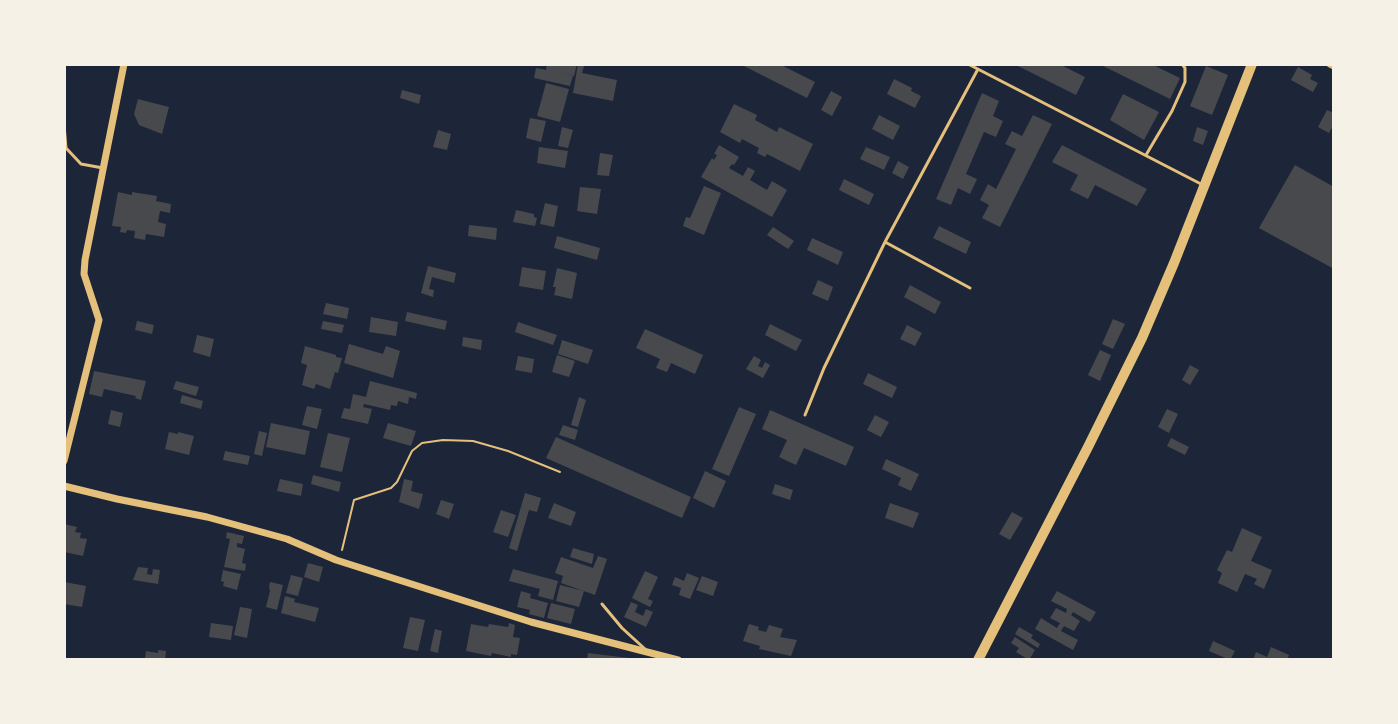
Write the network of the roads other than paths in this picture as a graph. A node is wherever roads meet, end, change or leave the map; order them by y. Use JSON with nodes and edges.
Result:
{"nodes":[{"id":1,"x":124,"y":64,"type":"edge"},
{"id":2,"x":968,"y":64,"type":"edge"},
{"id":3,"x":1182,"y":64,"type":"edge"},
{"id":4,"x":1252,"y":64,"type":"edge"},
{"id":5,"x":978,"y":69,"type":"junction"},
{"id":6,"x":64,"y":125,"type":"edge"},
{"id":7,"x":1146,"y":155,"type":"junction"},
{"id":8,"x":103,"y":168,"type":"junction"},
{"id":9,"x":1204,"y":185,"type":"junction"},
{"id":10,"x":885,"y":242,"type":"junction"},
{"id":11,"x":970,"y":288,"type":"dead end"},
{"id":12,"x":805,"y":415,"type":"dead end"},
{"id":13,"x":64,"y":461,"type":"edge"},
{"id":14,"x":64,"y":486,"type":"edge"},
{"id":15,"x":602,"y":604,"type":"dead end"},
{"id":16,"x":648,"y":652,"type":"junction"},
{"id":17,"x":678,"y":660,"type":"edge"},
{"id":18,"x":978,"y":660,"type":"edge"}],
"edges":[{"from":1,"to":8,"type":"street"},
{"from":2,"to":5,"type":"lane"},
{"from":3,"to":7,"type":"lane"},
{"from":4,"to":9,"type":"main road"},
{"from":5,"to":7,"type":"lane"},
{"from":5,"to":10,"type":"lane"},
{"from":6,"to":8,"type":"lane"},
{"from":7,"to":9,"type":"lane"},
{"from":8,"to":13,"type":"street"},
{"from":9,"to":18,"type":"main road"},
{"from":10,"to":11,"type":"lane"},
{"from":10,"to":12,"type":"lane"},
{"from":14,"to":16,"type":"street"},
{"from":15,"to":16,"type":"lane"},
{"from":16,"to":17,"type":"street"}]}
